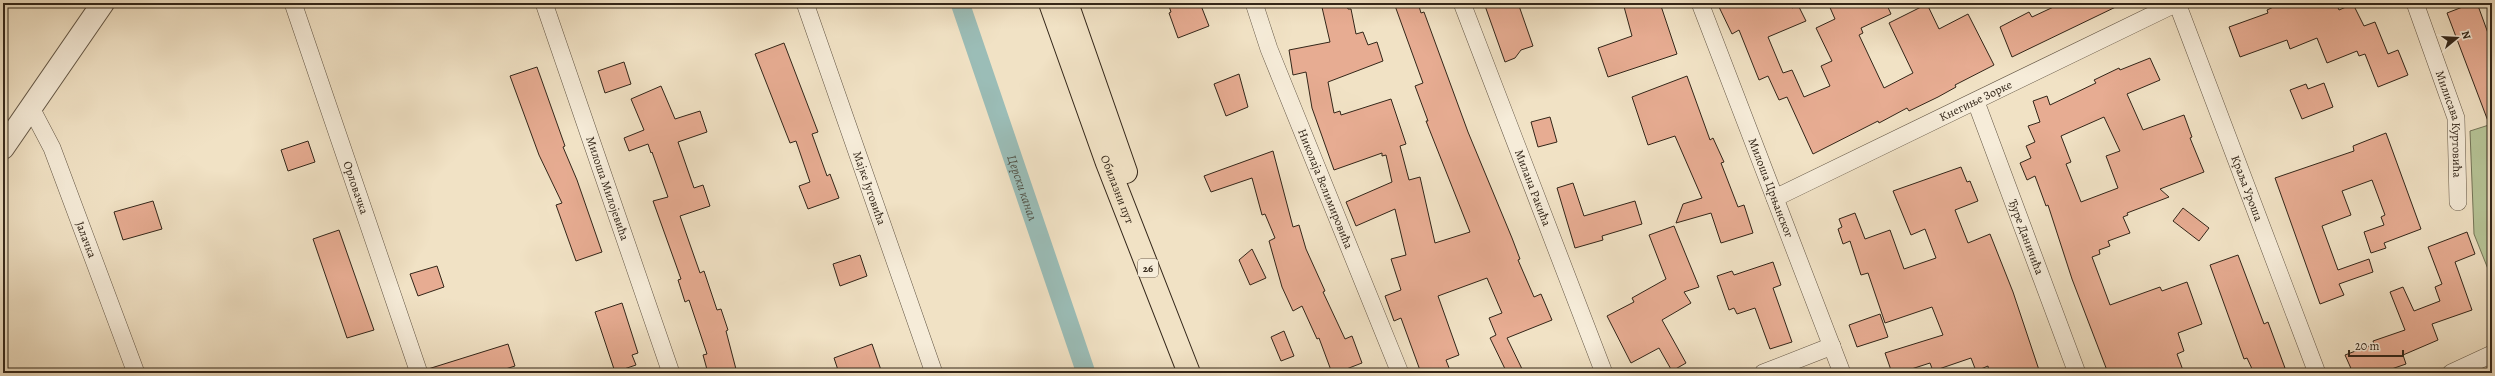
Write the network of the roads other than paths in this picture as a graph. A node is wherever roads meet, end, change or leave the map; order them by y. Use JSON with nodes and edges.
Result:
{"nodes":[{"id":1,"x":102,"y":3,"type":"edge"},
{"id":2,"x":293,"y":3,"type":"edge"},
{"id":3,"x":544,"y":3,"type":"edge"},
{"id":4,"x":805,"y":3,"type":"edge"},
{"id":5,"x":1050,"y":3,"type":"edge"},
{"id":6,"x":1067,"y":3,"type":"edge"},
{"id":7,"x":1078,"y":3,"type":"edge"},
{"id":8,"x":1254,"y":3,"type":"edge"},
{"id":9,"x":1462,"y":3,"type":"edge"},
{"id":10,"x":1700,"y":3,"type":"edge"},
{"id":11,"x":2177,"y":3,"type":"edge"},
{"id":12,"x":2414,"y":3,"type":"edge"},
{"id":13,"x":1976,"y":102,"type":"junction"},
{"id":14,"x":31,"y":108,"type":"junction"},
{"id":15,"x":3,"y":148,"type":"edge"},
{"id":16,"x":1132,"y":191,"type":"junction"},
{"id":17,"x":1775,"y":198,"type":"junction"},
{"id":18,"x":2458,"y":202,"type":"dead end"},
{"id":19,"x":1832,"y":346,"type":"junction"},
{"id":20,"x":2492,"y":354,"type":"edge"},
{"id":21,"x":136,"y":373,"type":"edge"},
{"id":22,"x":419,"y":373,"type":"edge"},
{"id":23,"x":672,"y":373,"type":"edge"},
{"id":24,"x":934,"y":373,"type":"edge"},
{"id":25,"x":1190,"y":373,"type":"edge"},
{"id":26,"x":1400,"y":373,"type":"edge"},
{"id":27,"x":1604,"y":373,"type":"edge"},
{"id":28,"x":1763,"y":373,"type":"edge"},
{"id":29,"x":1842,"y":373,"type":"edge"},
{"id":30,"x":2077,"y":373,"type":"edge"},
{"id":31,"x":2317,"y":373,"type":"edge"},
{"id":32,"x":2451,"y":373,"type":"edge"}],
"edges":[{"from":1,"to":14,"type":"street"},
{"from":2,"to":22,"type":"street","name":"Орловачка"},
{"from":3,"to":23,"type":"street","name":"Милоша Милојевића"},
{"from":4,"to":24,"type":"street","name":"Мајке Југовића"},
{"from":5,"to":25,"type":"main road","name":"Обилазни пут","number":"26"},
{"from":6,"to":16,"type":"main road","name":"Обилазни пут","number":"26"},
{"from":7,"to":16,"type":"main road"},
{"from":8,"to":26,"type":"street","name":"Николаја Велимировића"},
{"from":9,"to":27,"type":"street","name":"Милана Ракића"},
{"from":10,"to":17,"type":"street","name":"Милоша Црњанског"},
{"from":11,"to":13,"type":"street","name":"Кнегиње Зорке"},
{"from":11,"to":31,"type":"street","name":"Краља Уроша"},
{"from":12,"to":18,"type":"street","name":"Милисава Куртовића"},
{"from":13,"to":17,"type":"street","name":"Кнегиње Зорке"},
{"from":13,"to":30,"type":"street","name":"Ђуре Даничића"},
{"from":14,"to":15,"type":"street"},
{"from":14,"to":21,"type":"street","name":"Јалачка"},
{"from":16,"to":25,"type":"main road","name":"Обилазни пут","number":"26"},
{"from":17,"to":19,"type":"street","name":"Милоша Црњанског"},
{"from":19,"to":28,"type":"street"},
{"from":19,"to":29,"type":"street","name":"Милоша Црњанског"},
{"from":20,"to":32,"type":"street"}]}
